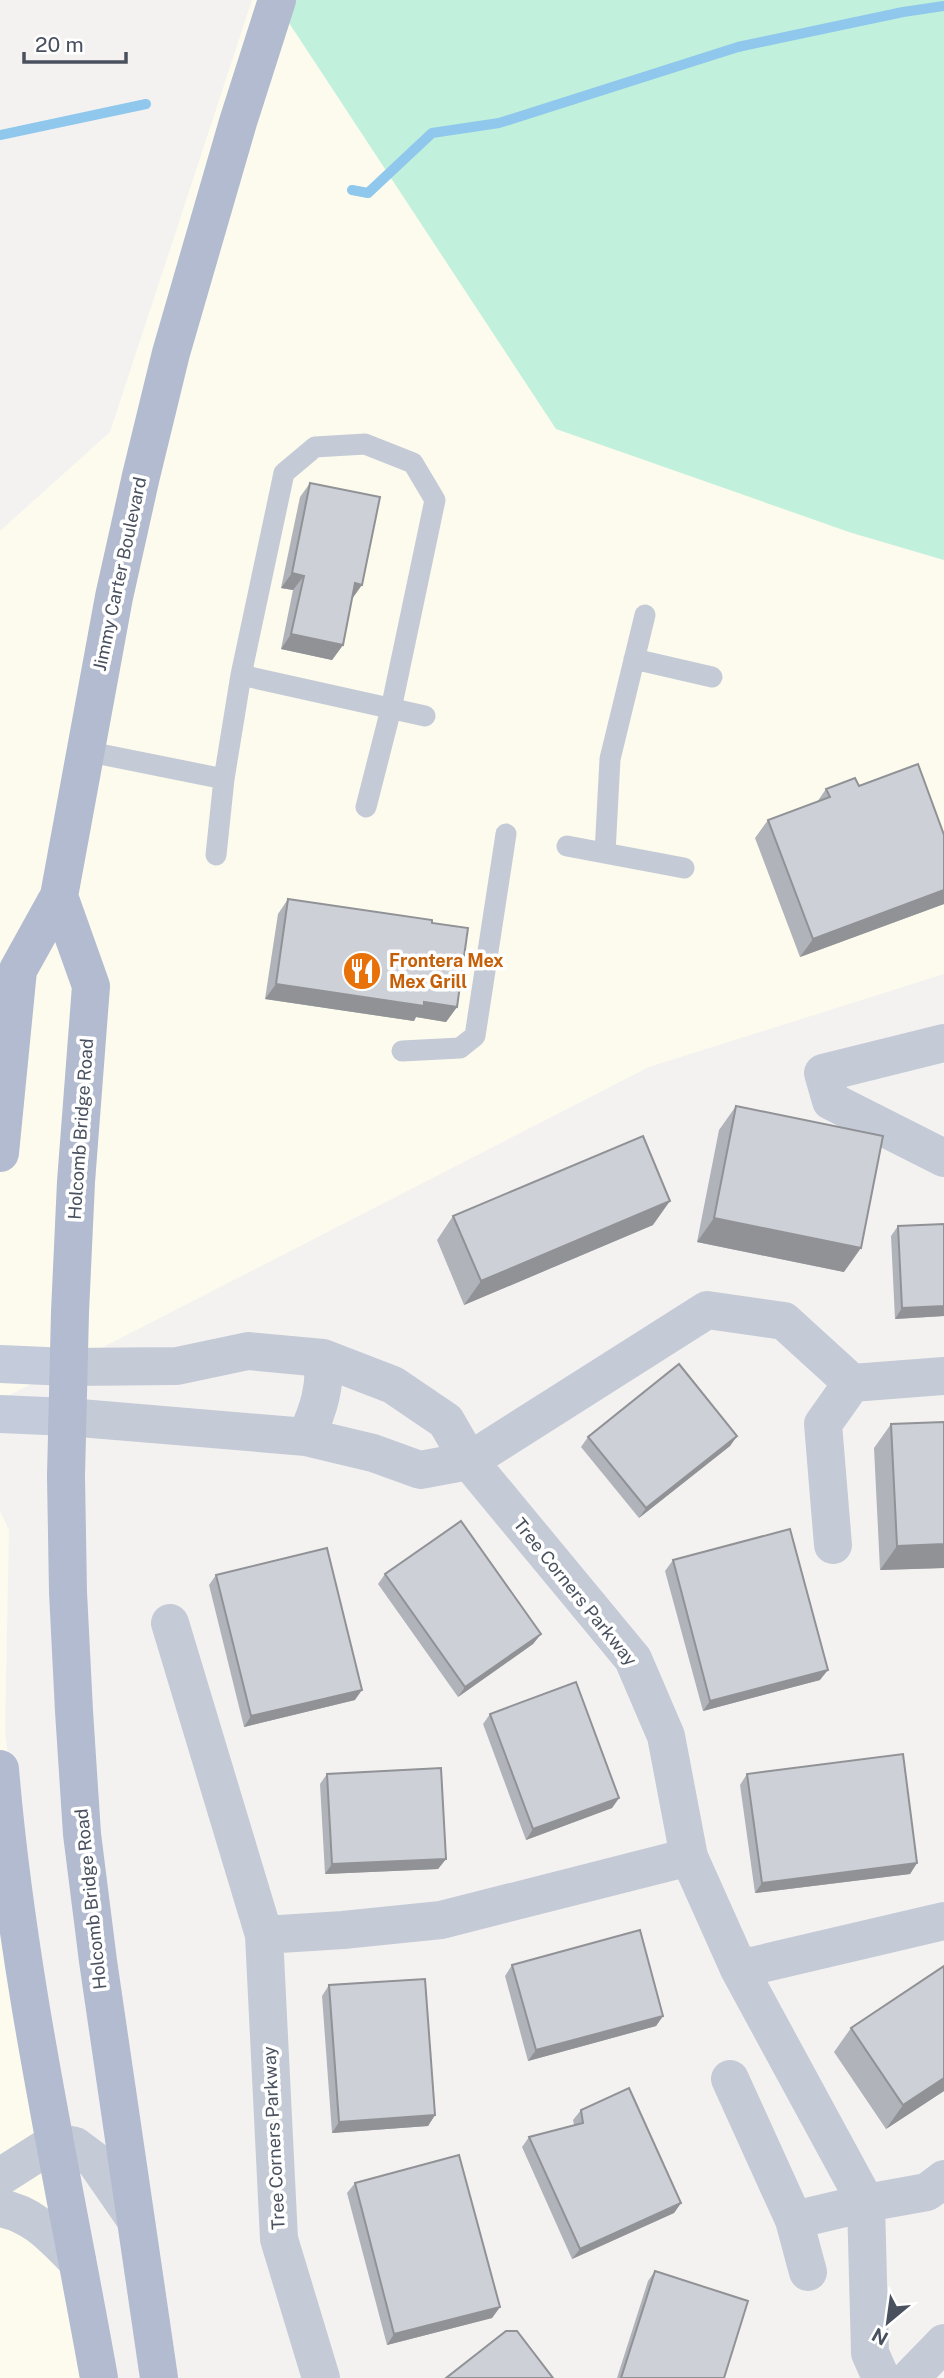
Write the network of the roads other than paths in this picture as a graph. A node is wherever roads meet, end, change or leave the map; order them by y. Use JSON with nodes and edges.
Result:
{"nodes":[{"id":1,"x":277,"y":0,"type":"edge"},
{"id":2,"x":645,"y":615,"type":"dead end"},
{"id":3,"x":635,"y":659,"type":"junction"},
{"id":4,"x":241,"y":675,"type":"junction"},
{"id":5,"x":712,"y":677,"type":"dead end"},
{"id":6,"x":391,"y":709,"type":"junction"},
{"id":7,"x":425,"y":716,"type":"dead end"},
{"id":8,"x":85,"y":751,"type":"junction"},
{"id":9,"x":224,"y":779,"type":"junction"},
{"id":10,"x":366,"y":807,"type":"dead end"},
{"id":11,"x":506,"y":834,"type":"dead end"},
{"id":12,"x":567,"y":846,"type":"dead end"},
{"id":13,"x":604,"y":853,"type":"junction"},
{"id":14,"x":216,"y":855,"type":"dead end"},
{"id":15,"x":684,"y":868,"type":"dead end"},
{"id":16,"x":59,"y":896,"type":"junction"},
{"id":17,"x":9,"y":970,"type":"edge"},
{"id":18,"x":944,"y":1043,"type":"edge"},
{"id":19,"x":402,"y":1051,"type":"dead end"},
{"id":20,"x":0,"y":1153,"type":"edge"},
{"id":21,"x":944,"y":1158,"type":"edge"},
{"id":22,"x":323,"y":1359,"type":"junction"},
{"id":23,"x":0,"y":1364,"type":"edge"},
{"id":24,"x":69,"y":1367,"type":"junction"},
{"id":25,"x":944,"y":1376,"type":"edge"},
{"id":26,"x":852,"y":1383,"type":"junction"},
{"id":27,"x":0,"y":1414,"type":"edge"},
{"id":28,"x":68,"y":1417,"type":"junction"},
{"id":29,"x":306,"y":1437,"type":"junction"},
{"id":30,"x":468,"y":1461,"type":"junction"},
{"id":31,"x":833,"y":1545,"type":"dead end"},
{"id":32,"x":170,"y":1623,"type":"dead end"},
{"id":33,"x":0,"y":1769,"type":"edge"},
{"id":34,"x":4,"y":1852,"type":"edge"},
{"id":35,"x":689,"y":1857,"type":"junction"},
{"id":36,"x":944,"y":1921,"type":"edge"},
{"id":37,"x":264,"y":1935,"type":"junction"},
{"id":38,"x":739,"y":1969,"type":"junction"},
{"id":39,"x":730,"y":2079,"type":"dead end"},
{"id":40,"x":55,"y":2142,"type":"junction"},
{"id":41,"x":0,"y":2177,"type":"edge"},
{"id":42,"x":944,"y":2179,"type":"edge"},
{"id":43,"x":866,"y":2203,"type":"junction"},
{"id":44,"x":0,"y":2208,"type":"edge"},
{"id":45,"x":133,"y":2216,"type":"junction"},
{"id":46,"x":794,"y":2220,"type":"junction"},
{"id":47,"x":77,"y":2261,"type":"junction"},
{"id":48,"x":808,"y":2272,"type":"dead end"},
{"id":49,"x":944,"y":2343,"type":"edge"},
{"id":50,"x":99,"y":2378,"type":"edge"},
{"id":51,"x":159,"y":2378,"type":"edge"},
{"id":52,"x":321,"y":2378,"type":"edge"},
{"id":53,"x":881,"y":2378,"type":"edge"},
{"id":54,"x":910,"y":2378,"type":"edge"}],
"edges":[{"from":1,"to":8,"type":"main road","name":"Jimmy Carter Boulevard"},
{"from":2,"to":3,"type":"lane"},
{"from":3,"to":5,"type":"lane"},
{"from":3,"to":13,"type":"lane"},
{"from":4,"to":6,"type":"lane"},
{"from":4,"to":6,"type":"lane"},
{"from":4,"to":9,"type":"lane"},
{"from":6,"to":7,"type":"lane"},
{"from":6,"to":10,"type":"lane"},
{"from":8,"to":9,"type":"lane"},
{"from":8,"to":16,"type":"main road","name":"Jimmy Carter Boulevard"},
{"from":9,"to":14,"type":"lane"},
{"from":11,"to":19,"type":"lane"},
{"from":12,"to":13,"type":"lane"},
{"from":13,"to":15,"type":"lane"},
{"from":16,"to":17,"type":"main road","name":"Jimmy Carter Boulevard"},
{"from":16,"to":24,"type":"main road","name":"Holcomb Bridge Road"},
{"from":17,"to":20,"type":"main road","name":"Jimmy Carter Boulevard"},
{"from":18,"to":21,"type":"street"},
{"from":22,"to":24,"type":"street","name":"Tree Corners Parkway"},
{"from":22,"to":29,"type":"street"},
{"from":22,"to":30,"type":"street","name":"Tree Corners Parkway"},
{"from":23,"to":24,"type":"main road"},
{"from":24,"to":28,"type":"main road","name":"Holcomb Bridge Road"},
{"from":25,"to":26,"type":"street"},
{"from":26,"to":30,"type":"street"},
{"from":26,"to":31,"type":"street"},
{"from":27,"to":28,"type":"main road"},
{"from":28,"to":29,"type":"street"},
{"from":28,"to":45,"type":"main road","name":"Holcomb Bridge Road"},
{"from":29,"to":30,"type":"street"},
{"from":30,"to":35,"type":"street","name":"Tree Corners Parkway"},
{"from":32,"to":37,"type":"street","name":"Tree Corners Parkway"},
{"from":33,"to":34,"type":"main road"},
{"from":34,"to":40,"type":"main road"},
{"from":35,"to":37,"type":"street"},
{"from":35,"to":38,"type":"street","name":"Tree Corners Parkway"},
{"from":36,"to":38,"type":"street"},
{"from":37,"to":52,"type":"street","name":"Tree Corners Parkway"},
{"from":38,"to":43,"type":"street","name":"Tree Corners Parkway"},
{"from":39,"to":46,"type":"street"},
{"from":40,"to":41,"type":"street"},
{"from":40,"to":45,"type":"street"},
{"from":40,"to":47,"type":"main road"},
{"from":42,"to":43,"type":"street"},
{"from":43,"to":46,"type":"street"},
{"from":43,"to":53,"type":"street","name":"Tree Corners Parkway"},
{"from":44,"to":47,"type":"street"},
{"from":45,"to":51,"type":"main road","name":"Holcomb Bridge Road"},
{"from":46,"to":48,"type":"street"},
{"from":47,"to":50,"type":"main road"},
{"from":49,"to":54,"type":"street"}]}
